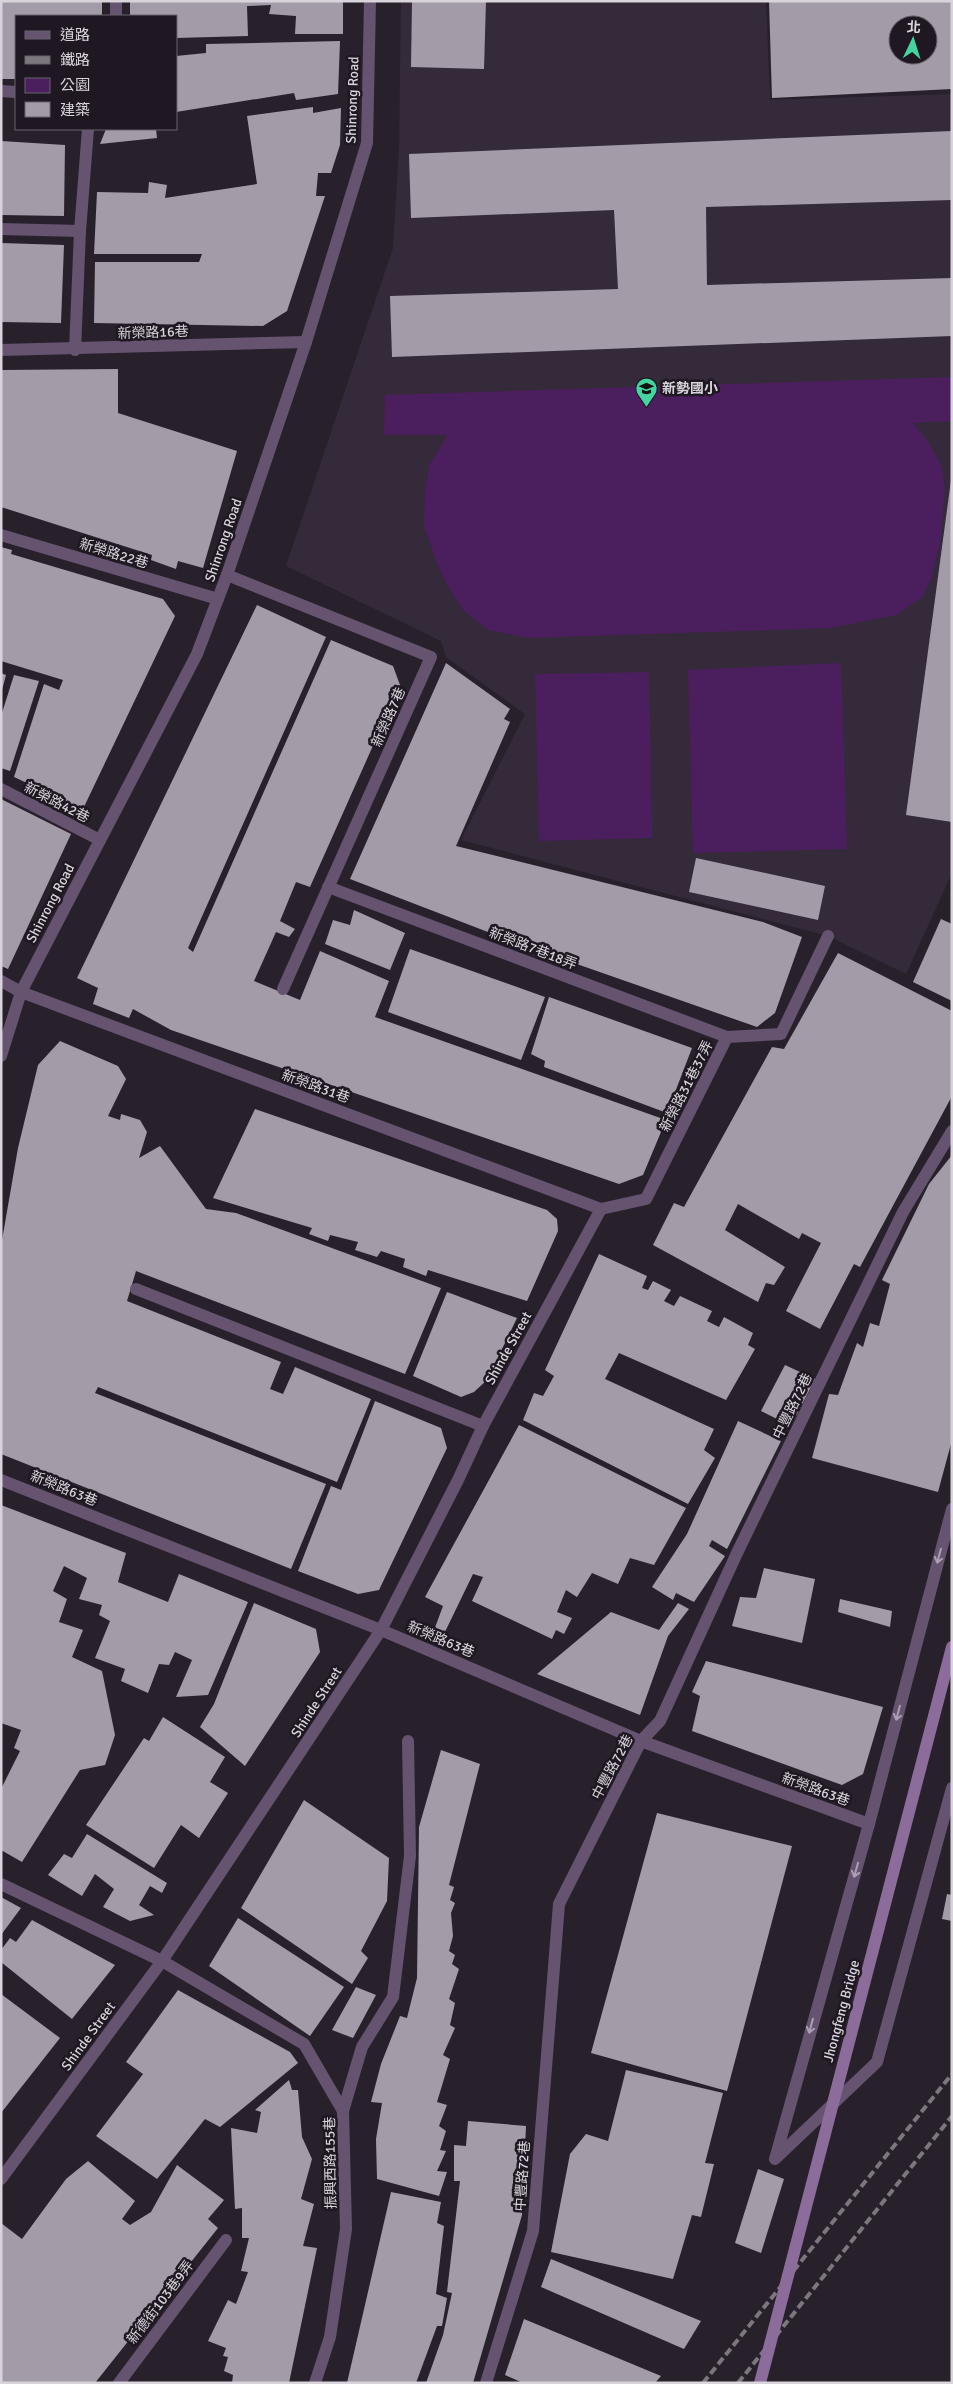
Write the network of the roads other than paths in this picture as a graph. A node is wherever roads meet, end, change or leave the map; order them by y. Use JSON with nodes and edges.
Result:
{"nodes":[{"id":1,"x":116,"y":1,"type":"edge"},
{"id":2,"x":370,"y":1,"type":"edge"},
{"id":3,"x":116,"y":15,"type":"edge"},
{"id":4,"x":1,"y":92,"type":"edge"},
{"id":5,"x":15,"y":92,"type":"edge"},
{"id":6,"x":88,"y":130,"type":"edge"},
{"id":7,"x":1,"y":229,"type":"edge"},
{"id":8,"x":80,"y":231,"type":"junction"},
{"id":9,"x":306,"y":342,"type":"junction"},
{"id":10,"x":1,"y":350,"type":"edge"},
{"id":11,"x":75,"y":350,"type":"junction"},
{"id":12,"x":1,"y":535,"type":"edge"},
{"id":13,"x":227,"y":575,"type":"junction"},
{"id":14,"x":218,"y":599,"type":"junction"},
{"id":15,"x":1,"y":789,"type":"edge"},
{"id":16,"x":100,"y":840,"type":"junction"},
{"id":17,"x":328,"y":888,"type":"junction"},
{"id":18,"x":828,"y":936,"type":"dead end"},
{"id":19,"x":1,"y":981,"type":"edge"},
{"id":20,"x":283,"y":989,"type":"dead end"},
{"id":21,"x":21,"y":992,"type":"junction"},
{"id":22,"x":727,"y":1037,"type":"junction"},
{"id":23,"x":1,"y":1056,"type":"edge"},
{"id":24,"x":952,"y":1131,"type":"edge"},
{"id":25,"x":601,"y":1209,"type":"junction"},
{"id":26,"x":136,"y":1289,"type":"dead end"},
{"id":27,"x":483,"y":1426,"type":"junction"},
{"id":28,"x":1,"y":1480,"type":"edge"},
{"id":29,"x":952,"y":1509,"type":"edge"},
{"id":30,"x":381,"y":1630,"type":"junction"},
{"id":31,"x":952,"y":1647,"type":"edge"},
{"id":32,"x":408,"y":1741,"type":"dead end"},
{"id":33,"x":641,"y":1741,"type":"junction"},
{"id":34,"x":952,"y":1788,"type":"edge"},
{"id":35,"x":869,"y":1824,"type":"junction"},
{"id":36,"x":1,"y":1884,"type":"edge"},
{"id":37,"x":162,"y":1961,"type":"junction"},
{"id":38,"x":343,"y":2111,"type":"junction"},
{"id":39,"x":1,"y":2179,"type":"edge"},
{"id":40,"x":226,"y":2240,"type":"dead end"},
{"id":41,"x":119,"y":2383,"type":"edge"},
{"id":42,"x":316,"y":2383,"type":"edge"},
{"id":43,"x":486,"y":2383,"type":"edge"},
{"id":44,"x":760,"y":2383,"type":"edge"}],
"edges":[{"from":1,"to":3,"type":"street"},
{"from":2,"to":9,"type":"street","name":"Shinrong Road"},
{"from":4,"to":5,"type":"street"},
{"from":6,"to":8,"type":"street"},
{"from":7,"to":8,"type":"street"},
{"from":8,"to":11,"type":"street"},
{"from":9,"to":11,"type":"street","name":"新榮路16巷"},
{"from":9,"to":13,"type":"street","name":"Shinrong Road"},
{"from":10,"to":11,"type":"street","name":"新榮路16巷"},
{"from":12,"to":14,"type":"street","name":"新榮路22巷"},
{"from":13,"to":14,"type":"street","name":"Shinrong Road"},
{"from":13,"to":17,"type":"street","name":"新榮路7巷"},
{"from":14,"to":16,"type":"street","name":"Shinrong Road"},
{"from":15,"to":16,"type":"street","name":"新榮路42巷"},
{"from":16,"to":21,"type":"street","name":"Shinrong Road"},
{"from":17,"to":20,"type":"street","name":"新榮路7巷"},
{"from":17,"to":22,"type":"street","name":"新榮路7巷18弄"},
{"from":18,"to":22,"type":"street","name":"新榮路31巷37弄"},
{"from":19,"to":21,"type":"street","name":"新榮路31巷"},
{"from":21,"to":23,"type":"street","name":"Shinrong Road"},
{"from":21,"to":25,"type":"street","name":"新榮路31巷"},
{"from":22,"to":25,"type":"street","name":"新榮路31巷37弄"},
{"from":24,"to":33,"type":"street","name":"中豐路72巷"},
{"from":25,"to":27,"type":"street","name":"Shinde Street"},
{"from":26,"to":27,"type":"street"},
{"from":27,"to":30,"type":"street","name":"Shinde Street"},
{"from":28,"to":30,"type":"street","name":"新榮路63巷"},
{"from":29,"to":35,"type":"street","one_way":true},
{"from":30,"to":33,"type":"street","name":"新榮路63巷"},
{"from":30,"to":37,"type":"street","name":"Shinde Street"},
{"from":31,"to":44,"type":"main road","name":"Jhongfeng Bridge","bridge":true},
{"from":32,"to":38,"type":"street","name":"振興西路155巷"},
{"from":33,"to":35,"type":"street","name":"新榮路63巷"},
{"from":33,"to":43,"type":"street","name":"中豐路72巷"},
{"from":35,"to":34,"type":"street","one_way":true},
{"from":36,"to":37,"type":"street"},
{"from":37,"to":38,"type":"street"},
{"from":37,"to":39,"type":"street","name":"Shinde Street"},
{"from":38,"to":42,"type":"street","name":"振興西路155巷"},
{"from":40,"to":41,"type":"street","name":"新德街103巷9弄"}]}
